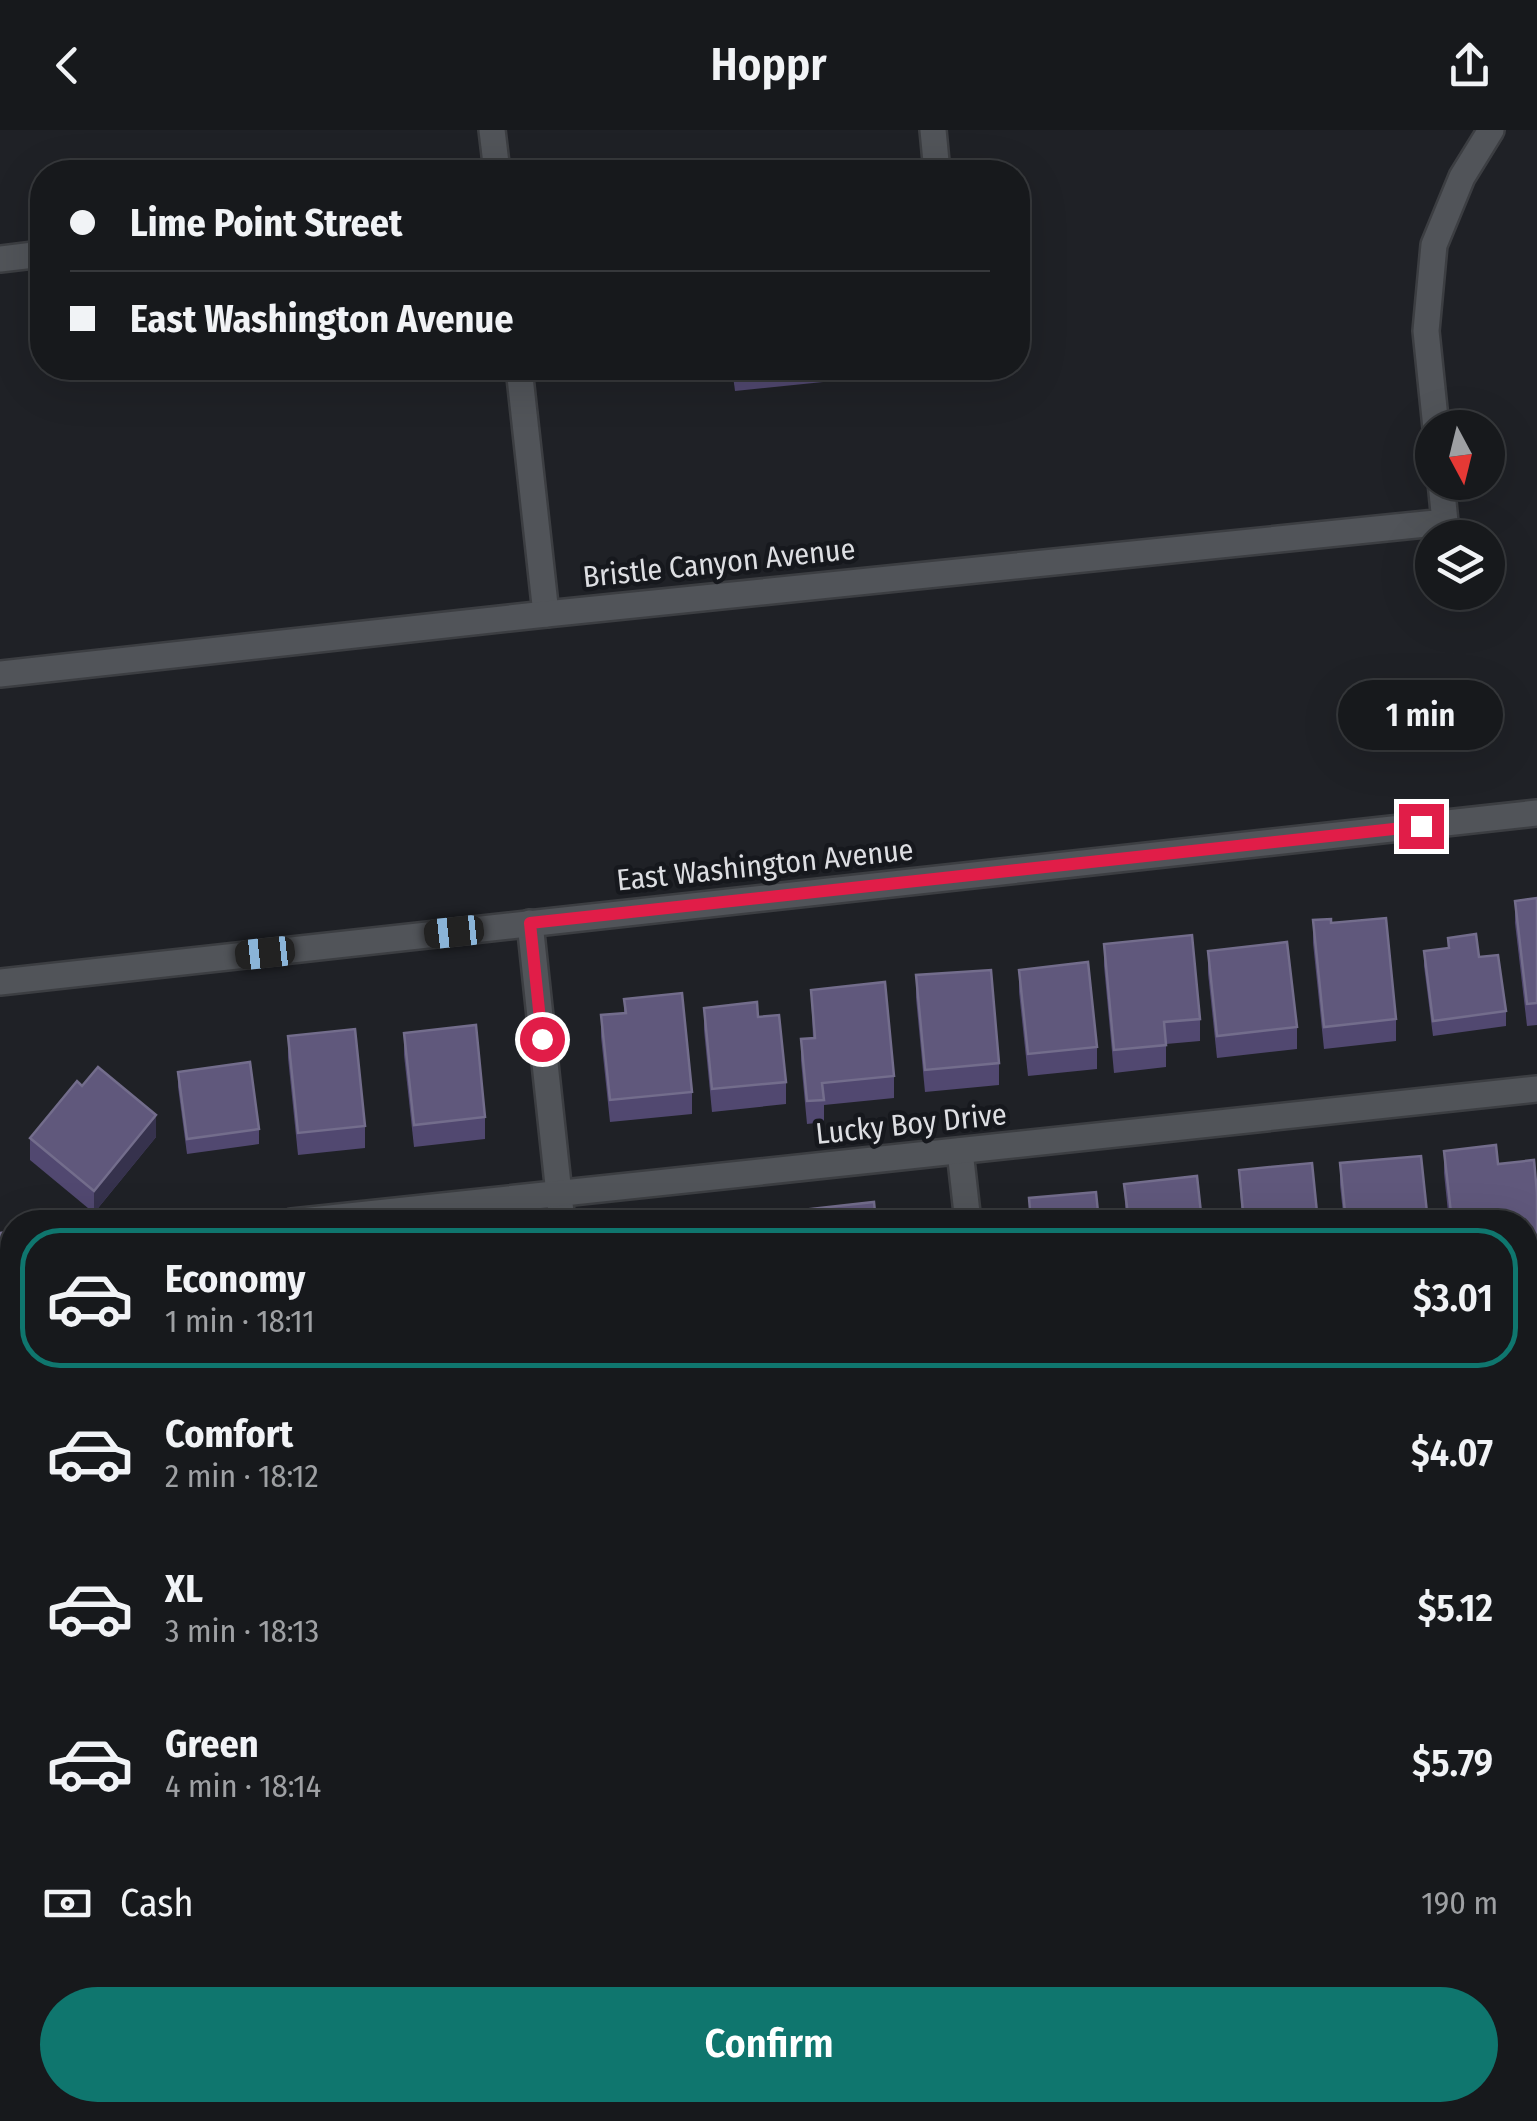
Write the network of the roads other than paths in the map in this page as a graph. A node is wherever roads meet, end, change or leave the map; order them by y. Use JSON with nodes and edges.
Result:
{"nodes":[{"id":1,"x":492,"y":130,"type":"edge"},
{"id":2,"x":933,"y":130,"type":"edge"},
{"id":3,"x":1491,"y":130,"type":"edge"},
{"id":4,"x":495,"y":160,"type":"edge"},
{"id":5,"x":936,"y":160,"type":"edge"},
{"id":6,"x":30,"y":255,"type":"edge"},
{"id":7,"x":0,"y":258,"type":"edge"},
{"id":8,"x":519,"y":380,"type":"edge"},
{"id":9,"x":1434,"y":410,"type":"edge"},
{"id":10,"x":1443,"y":500,"type":"edge"},
{"id":11,"x":546,"y":614,"type":"junction"},
{"id":12,"x":0,"y":674,"type":"edge"},
{"id":13,"x":1537,"y":813,"type":"edge"},
{"id":14,"x":530,"y":923,"type":"junction"},
{"id":15,"x":0,"y":982,"type":"edge"},
{"id":16,"x":1537,"y":1089,"type":"edge"},
{"id":17,"x":960,"y":1151,"type":"junction"},
{"id":18,"x":559,"y":1194,"type":"junction"},
{"id":19,"x":406,"y":1210,"type":"edge"},
{"id":20,"x":561,"y":1210,"type":"edge"},
{"id":21,"x":967,"y":1210,"type":"edge"}],
"edges":[{"from":1,"to":4,"type":"street"},
{"from":2,"to":5,"type":"street"},
{"from":3,"to":9,"type":"street"},
{"from":6,"to":7,"type":"street"},
{"from":8,"to":11,"type":"street"},
{"from":10,"to":11,"type":"street","name":"Bristle Canyon Avenue"},
{"from":11,"to":12,"type":"street","name":"Bristle Canyon Avenue"},
{"from":13,"to":14,"type":"street","name":"East Washington Avenue"},
{"from":14,"to":15,"type":"street","name":"East Washington Avenue"},
{"from":14,"to":18,"type":"street"},
{"from":16,"to":17,"type":"street","name":"Lucky Boy Drive"},
{"from":17,"to":18,"type":"street","name":"Lucky Boy Drive"},
{"from":17,"to":21,"type":"street"},
{"from":18,"to":19,"type":"street","name":"Lucky Boy Drive"},
{"from":18,"to":20,"type":"street"}]}
